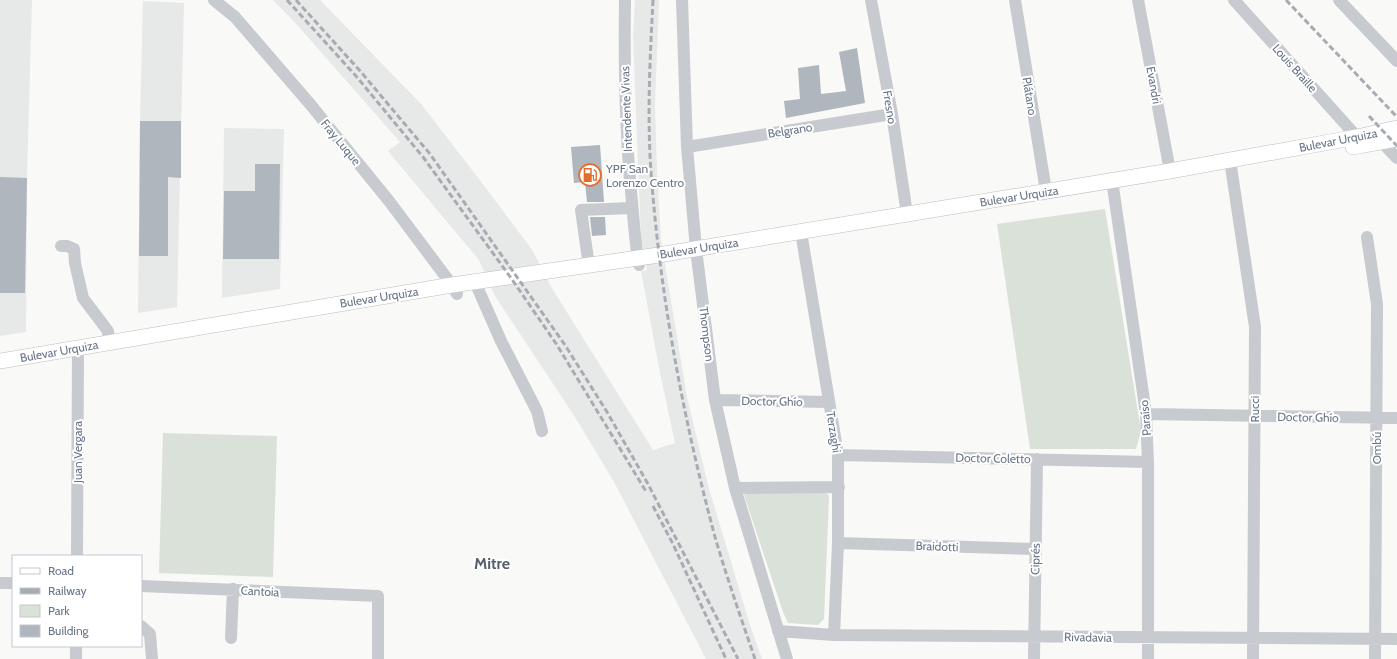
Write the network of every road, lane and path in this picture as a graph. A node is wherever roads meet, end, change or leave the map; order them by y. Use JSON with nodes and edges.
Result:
{"nodes":[{"id":1,"x":214,"y":0,"type":"edge"},
{"id":2,"x":625,"y":0,"type":"edge"},
{"id":3,"x":682,"y":0,"type":"edge"},
{"id":4,"x":871,"y":0,"type":"edge"},
{"id":5,"x":1015,"y":0,"type":"edge"},
{"id":6,"x":1138,"y":0,"type":"edge"},
{"id":7,"x":1234,"y":0,"type":"edge"},
{"id":8,"x":1339,"y":0,"type":"edge"},
{"id":9,"x":1397,"y":61,"type":"edge"},
{"id":10,"x":892,"y":114,"type":"junction"},
{"id":11,"x":1397,"y":128,"type":"edge"},
{"id":12,"x":1357,"y":137,"type":"junction"},
{"id":13,"x":1377,"y":138,"type":"junction"},
{"id":14,"x":1397,"y":139,"type":"edge"},
{"id":15,"x":688,"y":147,"type":"junction"},
{"id":16,"x":1397,"y":158,"type":"edge"},
{"id":17,"x":1230,"y":164,"type":"junction"},
{"id":18,"x":1170,"y":171,"type":"junction"},
{"id":19,"x":1113,"y":183,"type":"junction"},
{"id":20,"x":1046,"y":191,"type":"junction"},
{"id":21,"x":632,"y":208,"type":"junction"},
{"id":22,"x":907,"y":214,"type":"junction"},
{"id":23,"x":801,"y":235,"type":"junction"},
{"id":24,"x":1367,"y":237,"type":"dead end"},
{"id":25,"x":61,"y":246,"type":"dead end"},
{"id":26,"x":697,"y":252,"type":"junction"},
{"id":27,"x":638,"y":262,"type":"junction"},
{"id":28,"x":589,"y":266,"type":"junction"},
{"id":29,"x":477,"y":286,"type":"junction"},
{"id":30,"x":454,"y":290,"type":"junction"},
{"id":31,"x":109,"y":342,"type":"junction"},
{"id":32,"x":78,"y":352,"type":"junction"},
{"id":33,"x":0,"y":360,"type":"edge"},
{"id":34,"x":0,"y":369,"type":"edge"},
{"id":35,"x":715,"y":400,"type":"junction"},
{"id":36,"x":829,"y":402,"type":"junction"},
{"id":37,"x":1146,"y":414,"type":"junction"},
{"id":38,"x":1254,"y":416,"type":"junction"},
{"id":39,"x":1376,"y":418,"type":"junction"},
{"id":40,"x":1397,"y":418,"type":"edge"},
{"id":41,"x":542,"y":432,"type":"dead end"},
{"id":42,"x":838,"y":455,"type":"junction"},
{"id":43,"x":1037,"y":459,"type":"junction"},
{"id":44,"x":1148,"y":462,"type":"junction"},
{"id":45,"x":839,"y":487,"type":"junction"},
{"id":46,"x":735,"y":488,"type":"junction"},
{"id":47,"x":838,"y":543,"type":"junction"},
{"id":48,"x":1036,"y":549,"type":"junction"},
{"id":49,"x":77,"y":555,"type":"edge"},
{"id":50,"x":0,"y":583,"type":"edge"},
{"id":51,"x":12,"y":583,"type":"edge"},
{"id":52,"x":142,"y":586,"type":"edge"},
{"id":53,"x":233,"y":589,"type":"junction"},
{"id":54,"x":142,"y":627,"type":"edge"},
{"id":55,"x":778,"y":631,"type":"junction"},
{"id":56,"x":834,"y":635,"type":"junction"},
{"id":57,"x":1034,"y":637,"type":"junction"},
{"id":58,"x":231,"y":638,"type":"dead end"},
{"id":59,"x":1148,"y":638,"type":"junction"},
{"id":60,"x":1253,"y":638,"type":"junction"},
{"id":61,"x":1375,"y":639,"type":"junction"},
{"id":62,"x":1397,"y":639,"type":"edge"},
{"id":63,"x":76,"y":647,"type":"edge"},
{"id":64,"x":76,"y":659,"type":"edge"},
{"id":65,"x":152,"y":659,"type":"edge"},
{"id":66,"x":378,"y":659,"type":"edge"},
{"id":67,"x":787,"y":659,"type":"edge"},
{"id":68,"x":1034,"y":659,"type":"edge"},
{"id":69,"x":1148,"y":659,"type":"edge"},
{"id":70,"x":1253,"y":659,"type":"edge"},
{"id":71,"x":1375,"y":659,"type":"edge"}],
"edges":[{"from":1,"to":30,"type":"street","name":"Fray Luque"},
{"from":2,"to":21,"type":"street","name":"Intendente Vivas"},
{"from":3,"to":15,"type":"street","name":"Thompson"},
{"from":4,"to":10,"type":"street","name":"Fresno"},
{"from":5,"to":20,"type":"street","name":"Plátano"},
{"from":6,"to":18,"type":"street","name":"Evandri"},
{"from":7,"to":12,"type":"street","name":"Louis Braille"},
{"from":8,"to":9,"type":"street"},
{"from":10,"to":15,"type":"street","name":"Belgrano"},
{"from":10,"to":22,"type":"street","name":"Fresno"},
{"from":11,"to":13,"type":"main road","name":"Bulevar Urquiza"},
{"from":12,"to":13,"type":"main road","name":"Bulevar Urquiza"},
{"from":12,"to":17,"type":"main road","name":"Bulevar Urquiza"},
{"from":13,"to":14,"type":"main road","name":"Bulevar Urquiza"},
{"from":13,"to":16,"type":"street"},
{"from":13,"to":17,"type":"main road","name":"Bulevar Urquiza"},
{"from":15,"to":26,"type":"street","name":"Thompson"},
{"from":17,"to":18,"type":"main road","name":"Bulevar Urquiza"},
{"from":17,"to":19,"type":"main road","name":"Bulevar Urquiza"},
{"from":17,"to":38,"type":"street","name":"Rucci"},
{"from":18,"to":19,"type":"main road","name":"Bulevar Urquiza"},
{"from":19,"to":20,"type":"main road","name":"Bulevar Urquiza"},
{"from":19,"to":23,"type":"main road","name":"Bulevar Urquiza"},
{"from":19,"to":37,"type":"street","name":"Paraíso"},
{"from":20,"to":22,"type":"main road","name":"Bulevar Urquiza"},
{"from":21,"to":27,"type":"street","name":"Intendente Vivas"},
{"from":21,"to":28,"type":"street"},
{"from":22,"to":23,"type":"main road","name":"Bulevar Urquiza"},
{"from":23,"to":26,"type":"main road","name":"Bulevar Urquiza"},
{"from":23,"to":36,"type":"street","name":"Terzaghi"},
{"from":24,"to":39,"type":"street","name":"Ombú"},
{"from":25,"to":31,"type":"street"},
{"from":26,"to":27,"type":"main road","name":"Bulevar Urquiza"},
{"from":26,"to":35,"type":"street","name":"Thompson"},
{"from":27,"to":28,"type":"main road","name":"Bulevar Urquiza"},
{"from":27,"to":29,"type":"main road","name":"Bulevar Urquiza"},
{"from":28,"to":29,"type":"main road","name":"Bulevar Urquiza"},
{"from":29,"to":30,"type":"main road","name":"Bulevar Urquiza"},
{"from":29,"to":41,"type":"street"},
{"from":30,"to":31,"type":"main road","name":"Bulevar Urquiza"},
{"from":30,"to":32,"type":"main road","name":"Bulevar Urquiza"},
{"from":31,"to":32,"type":"main road","name":"Bulevar Urquiza"},
{"from":32,"to":33,"type":"main road","name":"Bulevar Urquiza"},
{"from":32,"to":34,"type":"main road","name":"Bulevar Urquiza"},
{"from":32,"to":49,"type":"street","name":"Juan Vergara"},
{"from":35,"to":36,"type":"street","name":"Doctor Ghío"},
{"from":35,"to":46,"type":"street","name":"Thompson"},
{"from":36,"to":42,"type":"street","name":"Terzaghi"},
{"from":37,"to":38,"type":"street","name":"Doctor Ghío"},
{"from":37,"to":44,"type":"street","name":"Paraíso"},
{"from":38,"to":39,"type":"street","name":"Doctor Ghío"},
{"from":38,"to":60,"type":"street","name":"Rucci"},
{"from":39,"to":40,"type":"street","name":"Doctor Ghío"},
{"from":39,"to":61,"type":"street","name":"Ombú"},
{"from":42,"to":43,"type":"street","name":"Doctor Coletto"},
{"from":42,"to":45,"type":"street","name":"Terzaghi"},
{"from":43,"to":44,"type":"street","name":"Doctor Coletto"},
{"from":43,"to":48,"type":"street","name":"Ciprés"},
{"from":44,"to":59,"type":"street","name":"Paraíso"},
{"from":45,"to":46,"type":"street"},
{"from":45,"to":47,"type":"street","name":"Terzaghi"},
{"from":46,"to":55,"type":"street","name":"Thompson"},
{"from":47,"to":48,"type":"street","name":"Braidotti"},
{"from":47,"to":56,"type":"street","name":"Terzaghi"},
{"from":48,"to":57,"type":"street","name":"Ciprés"},
{"from":50,"to":51,"type":"street"},
{"from":52,"to":53,"type":"street","name":"Cantoia"},
{"from":53,"to":58,"type":"street"},
{"from":53,"to":66,"type":"street","name":"Cantoia"},
{"from":54,"to":65,"type":"street"},
{"from":55,"to":56,"type":"street","name":"Rivadavia"},
{"from":55,"to":67,"type":"street","name":"Thompson"},
{"from":56,"to":57,"type":"street","name":"Rivadavia"},
{"from":57,"to":59,"type":"street","name":"Rivadavia"},
{"from":57,"to":68,"type":"street","name":"Ciprés"},
{"from":59,"to":60,"type":"street","name":"Rivadavia"},
{"from":59,"to":69,"type":"street","name":"Paraíso"},
{"from":60,"to":61,"type":"street","name":"Rivadavia"},
{"from":60,"to":70,"type":"street","name":"Rucci"},
{"from":61,"to":62,"type":"street","name":"Rivadavia"},
{"from":61,"to":71,"type":"street","name":"Ombú"},
{"from":63,"to":64,"type":"street"}]}
